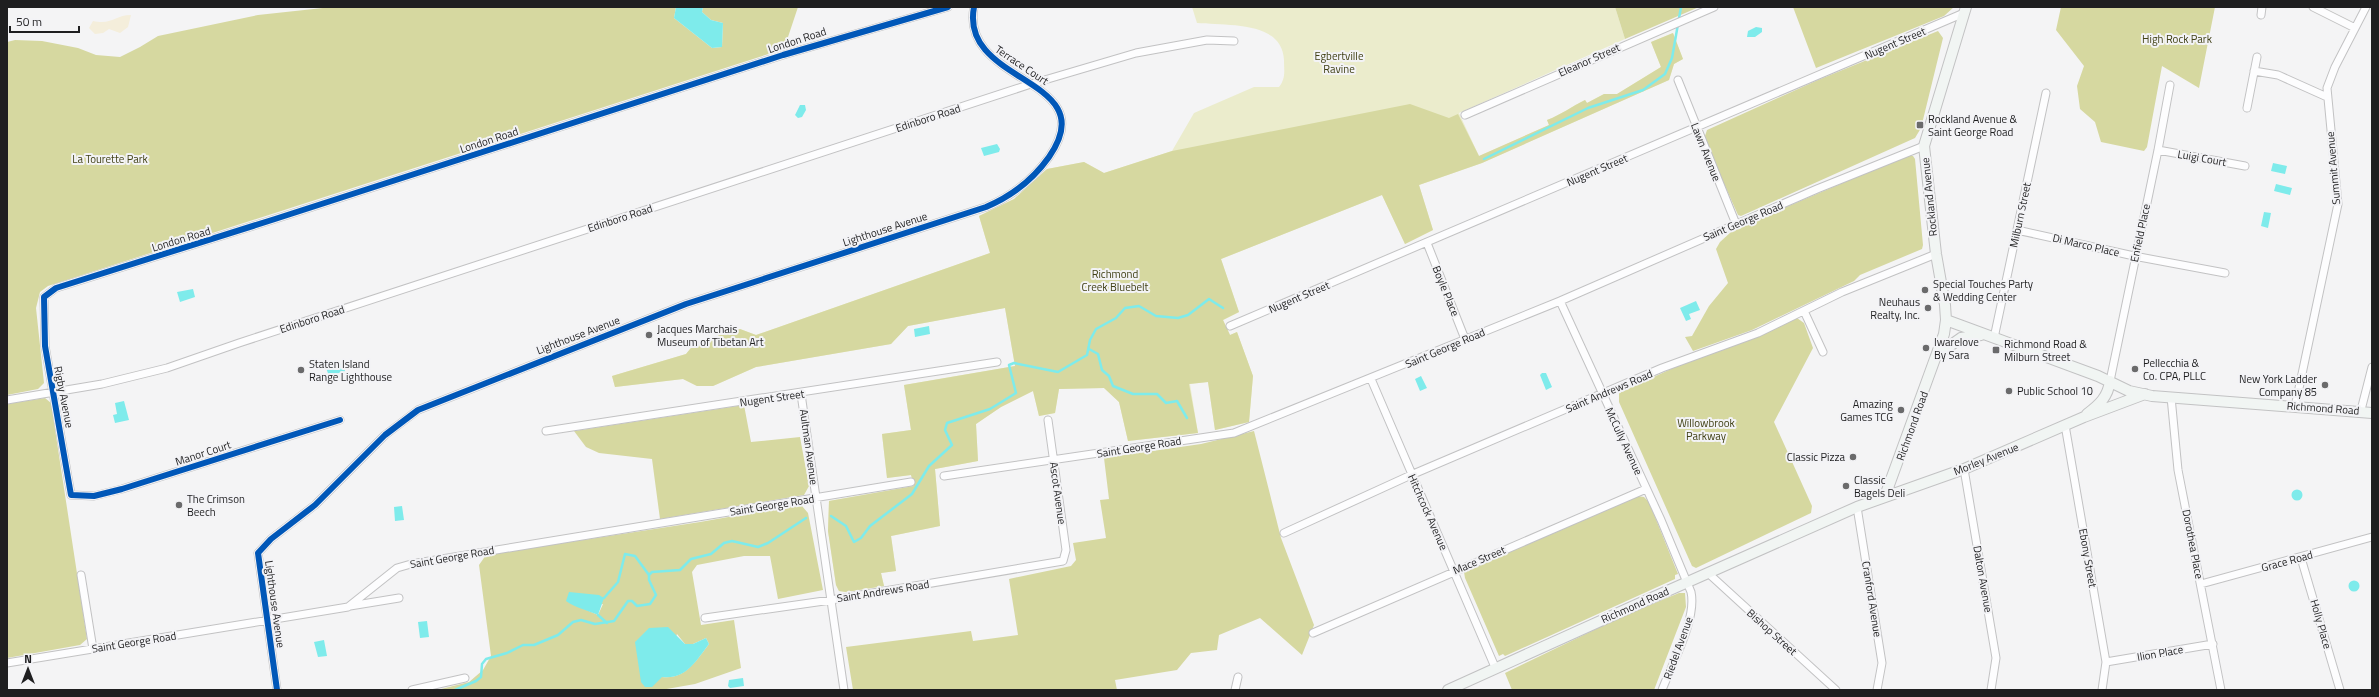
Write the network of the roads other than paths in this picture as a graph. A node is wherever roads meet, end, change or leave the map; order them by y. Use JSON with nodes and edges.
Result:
{"nodes":[{"id":1,"x":948,"y":7,"type":"edge"},
{"id":2,"x":974,"y":7,"type":"edge"},
{"id":3,"x":1714,"y":7,"type":"edge"},
{"id":4,"x":2262,"y":7,"type":"edge"},
{"id":5,"x":2313,"y":7,"type":"edge"},
{"id":6,"x":2366,"y":7,"type":"edge"},
{"id":7,"x":1965,"y":10,"type":"edge"},
{"id":8,"x":2261,"y":15,"type":"dead end"},
{"id":9,"x":2355,"y":28,"type":"junction"},
{"id":10,"x":1234,"y":41,"type":"dead end"},
{"id":11,"x":2257,"y":57,"type":"dead end"},
{"id":12,"x":2254,"y":71,"type":"junction"},
{"id":13,"x":1678,"y":80,"type":"dead end"},
{"id":14,"x":1031,"y":84,"type":"junction"},
{"id":15,"x":2170,"y":85,"type":"dead end"},
{"id":16,"x":2046,"y":93,"type":"dead end"},
{"id":17,"x":2327,"y":97,"type":"junction"},
{"id":18,"x":2247,"y":108,"type":"dead end"},
{"id":19,"x":1465,"y":115,"type":"dead end"},
{"id":20,"x":1696,"y":128,"type":"junction"},
{"id":21,"x":1059,"y":139,"type":"joint"},
{"id":22,"x":1924,"y":146,"type":"junction"},
{"id":23,"x":2158,"y":150,"type":"junction"},
{"id":24,"x":2245,"y":166,"type":"dead end"},
{"id":25,"x":1736,"y":224,"type":"junction"},
{"id":26,"x":2018,"y":230,"type":"junction"},
{"id":27,"x":1427,"y":243,"type":"junction"},
{"id":28,"x":1936,"y":254,"type":"junction"},
{"id":29,"x":2134,"y":256,"type":"junction"},
{"id":30,"x":2225,"y":273,"type":"dead end"},
{"id":31,"x":43,"y":301,"type":"joint"},
{"id":32,"x":1560,"y":301,"type":"junction"},
{"id":33,"x":1804,"y":311,"type":"junction"},
{"id":34,"x":1946,"y":320,"type":"junction"},
{"id":35,"x":1230,"y":326,"type":"dead end"},
{"id":36,"x":1984,"y":335,"type":"junction"},
{"id":37,"x":1994,"y":338,"type":"junction"},
{"id":38,"x":1465,"y":339,"type":"junction"},
{"id":39,"x":1823,"y":352,"type":"dead end"},
{"id":40,"x":1937,"y":355,"type":"junction"},
{"id":41,"x":997,"y":362,"type":"dead end"},
{"id":42,"x":2372,"y":367,"type":"edge"},
{"id":43,"x":1371,"y":379,"type":"junction"},
{"id":44,"x":2110,"y":381,"type":"junction"},
{"id":45,"x":54,"y":392,"type":"junction"},
{"id":46,"x":1602,"y":393,"type":"junction"},
{"id":47,"x":801,"y":394,"type":"junction"},
{"id":48,"x":2146,"y":394,"type":"junction"},
{"id":49,"x":2171,"y":397,"type":"junction"},
{"id":50,"x":7,"y":400,"type":"edge"},
{"id":51,"x":2295,"y":407,"type":"junction"},
{"id":52,"x":2361,"y":410,"type":"junction"},
{"id":53,"x":2372,"y":413,"type":"edge"},
{"id":54,"x":2084,"y":417,"type":"junction"},
{"id":55,"x":340,"y":420,"type":"dead end"},
{"id":56,"x":1048,"y":420,"type":"dead end"},
{"id":57,"x":2065,"y":425,"type":"junction"},
{"id":58,"x":546,"y":431,"type":"dead end"},
{"id":59,"x":1054,"y":460,"type":"junction"},
{"id":60,"x":1964,"y":469,"type":"junction"},
{"id":61,"x":1411,"y":474,"type":"junction"},
{"id":62,"x":944,"y":476,"type":"dead end"},
{"id":63,"x":911,"y":482,"type":"dead end"},
{"id":64,"x":1646,"y":489,"type":"junction"},
{"id":65,"x":71,"y":495,"type":"joint"},
{"id":66,"x":1885,"y":496,"type":"junction"},
{"id":67,"x":816,"y":498,"type":"junction"},
{"id":68,"x":1857,"y":507,"type":"junction"},
{"id":69,"x":1284,"y":533,"type":"dead end"},
{"id":70,"x":2372,"y":536,"type":"edge"},
{"id":71,"x":2301,"y":558,"type":"junction"},
{"id":72,"x":1060,"y":562,"type":"joint"},
{"id":73,"x":1454,"y":572,"type":"junction"},
{"id":74,"x":1708,"y":573,"type":"junction"},
{"id":75,"x":81,"y":575,"type":"dead end"},
{"id":76,"x":1687,"y":582,"type":"junction"},
{"id":77,"x":2201,"y":584,"type":"junction"},
{"id":78,"x":399,"y":598,"type":"dead end"},
{"id":79,"x":831,"y":600,"type":"junction"},
{"id":80,"x":348,"y":607,"type":"junction"},
{"id":81,"x":705,"y":618,"type":"dead end"},
{"id":82,"x":267,"y":620,"type":"junction"},
{"id":83,"x":1313,"y":633,"type":"dead end"},
{"id":84,"x":2213,"y":644,"type":"junction"},
{"id":85,"x":92,"y":649,"type":"junction"},
{"id":86,"x":2106,"y":662,"type":"junction"},
{"id":87,"x":7,"y":663,"type":"edge"},
{"id":88,"x":1495,"y":667,"type":"junction"},
{"id":89,"x":1238,"y":677,"type":"dead end"},
{"id":90,"x":465,"y":678,"type":"dead end"},
{"id":91,"x":277,"y":690,"type":"edge"},
{"id":92,"x":412,"y":690,"type":"edge"},
{"id":93,"x":844,"y":690,"type":"edge"},
{"id":94,"x":1235,"y":690,"type":"edge"},
{"id":95,"x":1448,"y":690,"type":"edge"},
{"id":96,"x":1663,"y":690,"type":"edge"},
{"id":97,"x":1836,"y":690,"type":"edge"},
{"id":98,"x":1877,"y":690,"type":"edge"},
{"id":99,"x":1991,"y":690,"type":"edge"},
{"id":100,"x":2102,"y":690,"type":"edge"},
{"id":101,"x":2221,"y":690,"type":"edge"},
{"id":102,"x":2340,"y":690,"type":"edge"}],
"edges":[{"from":1,"to":31,"type":"street","name":"London Road"},
{"from":2,"to":14,"type":"street","name":"Terrace Court"},
{"from":3,"to":19,"type":"street","name":"Eleanor Street"},
{"from":4,"to":8,"type":"street"},
{"from":5,"to":9,"type":"street"},
{"from":6,"to":9,"type":"street","name":"Summit Avenue"},
{"from":7,"to":20,"type":"street","name":"Nugent Street"},
{"from":7,"to":22,"type":"street","name":"Rockland Avenue"},
{"from":9,"to":17,"type":"street","name":"Summit Avenue"},
{"from":10,"to":14,"type":"street","name":"Edinboro Road"},
{"from":11,"to":12,"type":"street"},
{"from":12,"to":17,"type":"street"},
{"from":12,"to":18,"type":"street"},
{"from":13,"to":20,"type":"street","name":"Lawn Avenue"},
{"from":14,"to":21,"type":"street","name":"Terrace Court"},
{"from":14,"to":45,"type":"street","name":"Edinboro Road"},
{"from":15,"to":23,"type":"street","name":"Enfield Place"},
{"from":16,"to":26,"type":"street","name":"Milburn Street"},
{"from":17,"to":51,"type":"street","name":"Summit Avenue"},
{"from":20,"to":25,"type":"street","name":"Lawn Avenue"},
{"from":20,"to":27,"type":"street","name":"Nugent Street"},
{"from":21,"to":82,"type":"street","name":"Lighthouse Avenue"},
{"from":22,"to":25,"type":"street","name":"Saint George Road"},
{"from":22,"to":28,"type":"street","name":"Rockland Avenue"},
{"from":23,"to":24,"type":"street","name":"Luigi Court"},
{"from":23,"to":29,"type":"street","name":"Enfield Place"},
{"from":25,"to":32,"type":"street","name":"Saint George Road"},
{"from":26,"to":29,"type":"street","name":"Di Marco Place"},
{"from":26,"to":37,"type":"street","name":"Milburn Street"},
{"from":27,"to":35,"type":"street","name":"Nugent Street"},
{"from":27,"to":38,"type":"street","name":"Boyle Place"},
{"from":28,"to":33,"type":"street","name":"Saint Andrews Road"},
{"from":28,"to":34,"type":"street","name":"Rockland Avenue"},
{"from":29,"to":30,"type":"street","name":"Di Marco Place"},
{"from":29,"to":44,"type":"street","name":"Enfield Place"},
{"from":31,"to":45,"type":"street","name":"Rigby Avenue"},
{"from":32,"to":38,"type":"street","name":"Saint George Road"},
{"from":32,"to":46,"type":"street","name":"McCully Avenue"},
{"from":33,"to":39,"type":"street"},
{"from":33,"to":46,"type":"street","name":"Saint Andrews Road"},
{"from":34,"to":36,"type":"street","name":"Richmond Road"},
{"from":34,"to":40,"type":"street","name":"Richmond Road"},
{"from":36,"to":37,"type":"street","name":"Richmond Road"},
{"from":36,"to":40,"type":"street"},
{"from":37,"to":44,"type":"street","name":"Richmond Road"},
{"from":38,"to":43,"type":"street","name":"Saint George Road"},
{"from":40,"to":66,"type":"street","name":"Richmond Road"},
{"from":41,"to":47,"type":"street","name":"Nugent Street"},
{"from":42,"to":52,"type":"street"},
{"from":43,"to":59,"type":"street","name":"Saint George Road"},
{"from":43,"to":61,"type":"street","name":"Hitchcock Avenue"},
{"from":44,"to":48,"type":"street","name":"Richmond Road"},
{"from":44,"to":54,"type":"street","name":"Morley Avenue"},
{"from":45,"to":50,"type":"street","name":"Edinboro Road"},
{"from":45,"to":65,"type":"street","name":"Rigby Avenue"},
{"from":46,"to":61,"type":"street","name":"Saint Andrews Road"},
{"from":46,"to":64,"type":"street","name":"McCully Avenue"},
{"from":47,"to":58,"type":"street","name":"Nugent Street"},
{"from":47,"to":67,"type":"street","name":"Aultman Avenue"},
{"from":48,"to":49,"type":"street","name":"Richmond Road"},
{"from":48,"to":54,"type":"street","name":"Morley Avenue"},
{"from":49,"to":51,"type":"street","name":"Richmond Road"},
{"from":49,"to":77,"type":"street","name":"Dorothea Place"},
{"from":51,"to":52,"type":"street","name":"Richmond Road"},
{"from":52,"to":53,"type":"street","name":"Richmond Road"},
{"from":54,"to":57,"type":"street","name":"Morley Avenue"},
{"from":55,"to":65,"type":"street","name":"Manor Court"},
{"from":56,"to":59,"type":"street","name":"Ascot Avenue"},
{"from":57,"to":60,"type":"street","name":"Morley Avenue"},
{"from":57,"to":86,"type":"street","name":"Ebony Street"},
{"from":59,"to":62,"type":"street","name":"Saint George Road"},
{"from":59,"to":72,"type":"street","name":"Ascot Avenue"},
{"from":60,"to":66,"type":"street","name":"Morley Avenue"},
{"from":60,"to":99,"type":"street","name":"Dalton Avenue"},
{"from":61,"to":69,"type":"street","name":"Saint Andrews Road"},
{"from":61,"to":73,"type":"street","name":"Hitchcock Avenue"},
{"from":63,"to":67,"type":"street","name":"Saint George Road"},
{"from":64,"to":73,"type":"street","name":"Mace Street"},
{"from":64,"to":76,"type":"street","name":"McCully Avenue"},
{"from":66,"to":68,"type":"street","name":"Richmond Road"},
{"from":67,"to":79,"type":"street","name":"Aultman Avenue"},
{"from":67,"to":80,"type":"street","name":"Saint George Road"},
{"from":68,"to":74,"type":"street","name":"Richmond Road"},
{"from":68,"to":98,"type":"street","name":"Cranford Avenue"},
{"from":70,"to":71,"type":"street","name":"Grace Road"},
{"from":71,"to":77,"type":"street","name":"Grace Road"},
{"from":71,"to":102,"type":"street","name":"Holly Place"},
{"from":72,"to":79,"type":"street","name":"Saint Andrews Road"},
{"from":73,"to":83,"type":"street","name":"Mace Street"},
{"from":73,"to":88,"type":"street","name":"Hitchcock Avenue"},
{"from":74,"to":76,"type":"street","name":"Richmond Road"},
{"from":74,"to":97,"type":"street","name":"Bishop Street"},
{"from":75,"to":85,"type":"street"},
{"from":76,"to":88,"type":"street","name":"Richmond Road"},
{"from":76,"to":96,"type":"street","name":"Riedel Avenue"},
{"from":77,"to":84,"type":"street","name":"Dorothea Place"},
{"from":78,"to":80,"type":"street"},
{"from":79,"to":81,"type":"street","name":"Saint Andrews Road"},
{"from":79,"to":93,"type":"street","name":"Aultman Avenue"},
{"from":80,"to":82,"type":"street","name":"Saint George Road"},
{"from":82,"to":85,"type":"street","name":"Saint George Road"},
{"from":82,"to":91,"type":"street","name":"Lighthouse Avenue"},
{"from":84,"to":86,"type":"street","name":"Ilion Place"},
{"from":84,"to":101,"type":"street","name":"Dorothea Place"},
{"from":85,"to":87,"type":"street","name":"Saint George Road"},
{"from":86,"to":100,"type":"street","name":"Ebony Street"},
{"from":88,"to":95,"type":"street","name":"Richmond Road"},
{"from":89,"to":94,"type":"street"},
{"from":90,"to":92,"type":"street"}]}
